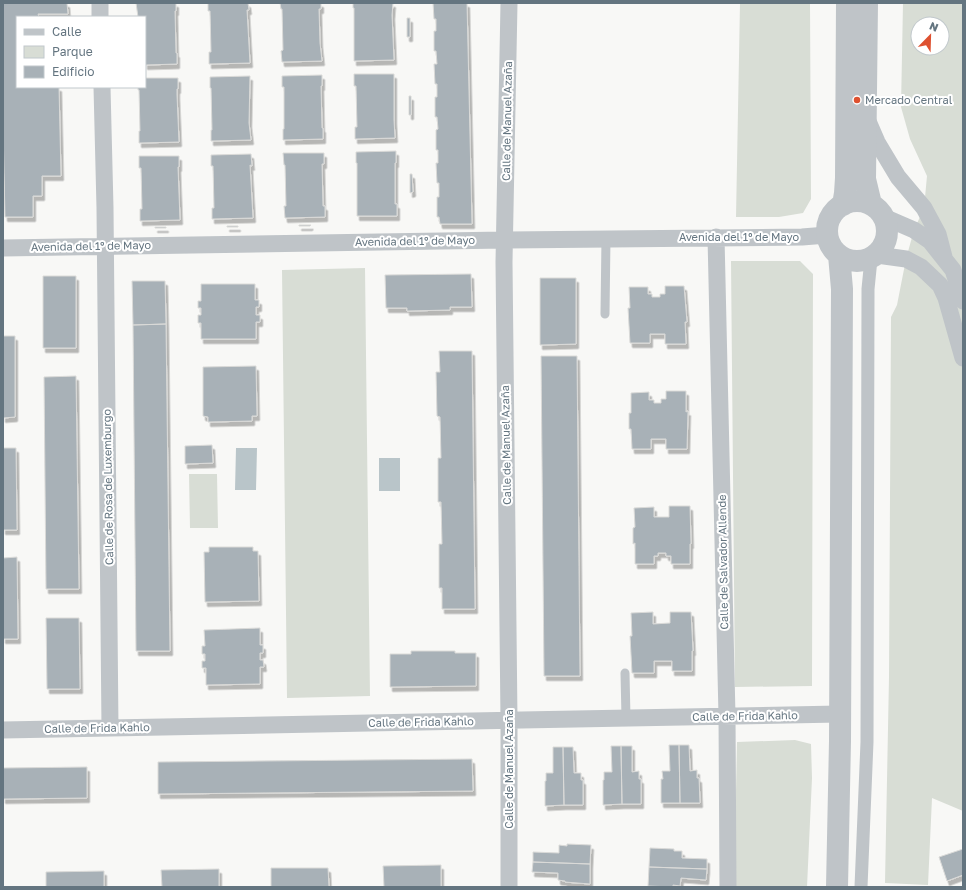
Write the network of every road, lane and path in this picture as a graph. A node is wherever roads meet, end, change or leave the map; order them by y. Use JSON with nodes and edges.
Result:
{"nodes":[{"id":1,"x":100,"y":3,"type":"edge"},
{"id":2,"x":509,"y":3,"type":"edge"},
{"id":3,"x":846,"y":3,"type":"edge"},
{"id":4,"x":867,"y":3,"type":"edge"},
{"id":5,"x":100,"y":16,"type":"edge"},
{"id":6,"x":102,"y":88,"type":"edge"},
{"id":7,"x":866,"y":117,"type":"junction"},
{"id":8,"x":843,"y":205,"type":"junction"},
{"id":9,"x":878,"y":211,"type":"junction"},
{"id":10,"x":827,"y":235,"type":"junction"},
{"id":11,"x":716,"y":237,"type":"junction"},
{"id":12,"x":606,"y":238,"type":"junction"},
{"id":13,"x":504,"y":240,"type":"junction"},
{"id":14,"x":105,"y":245,"type":"junction"},
{"id":15,"x":3,"y":248,"type":"edge"},
{"id":16,"x":839,"y":255,"type":"junction"},
{"id":17,"x":874,"y":257,"type":"junction"},
{"id":18,"x":944,"y":257,"type":"junction"},
{"id":19,"x":963,"y":301,"type":"edge"},
{"id":20,"x":605,"y":314,"type":"dead end"},
{"id":21,"x":963,"y":358,"type":"edge"},
{"id":22,"x":625,"y":673,"type":"dead end"},
{"id":23,"x":839,"y":714,"type":"junction"},
{"id":24,"x":727,"y":716,"type":"junction"},
{"id":25,"x":626,"y":718,"type":"junction"},
{"id":26,"x":509,"y":720,"type":"junction"},
{"id":27,"x":110,"y":728,"type":"junction"},
{"id":28,"x":3,"y":730,"type":"edge"},
{"id":29,"x":509,"y":887,"type":"edge"},
{"id":30,"x":728,"y":887,"type":"edge"},
{"id":31,"x":837,"y":887,"type":"edge"},
{"id":32,"x":861,"y":887,"type":"edge"}],
"edges":[{"from":1,"to":5,"type":"street"},
{"from":2,"to":13,"type":"street","name":"Calle de Manuel Azaña"},
{"from":3,"to":8,"type":"street"},
{"from":4,"to":7,"type":"street"},
{"from":6,"to":14,"type":"street","name":"Calle de Rosa de Luxemburgo"},
{"from":7,"to":9,"type":"street"},
{"from":7,"to":18,"type":"street"},
{"from":8,"to":9,"type":"street"},
{"from":8,"to":10,"type":"street"},
{"from":9,"to":17,"type":"street"},
{"from":9,"to":18,"type":"street"},
{"from":10,"to":11,"type":"street","name":"Avenida del 1º de Mayo"},
{"from":10,"to":16,"type":"street"},
{"from":11,"to":12,"type":"street","name":"Avenida del 1º de Mayo"},
{"from":11,"to":24,"type":"street","name":"Calle de Salvador Allende"},
{"from":12,"to":13,"type":"street","name":"Avenida del 1º de Mayo"},
{"from":12,"to":20,"type":"lane"},
{"from":13,"to":14,"type":"street","name":"Avenida del 1º de Mayo"},
{"from":13,"to":26,"type":"street","name":"Calle de Manuel Azaña"},
{"from":14,"to":15,"type":"street","name":"Avenida del 1º de Mayo"},
{"from":14,"to":27,"type":"street","name":"Calle de Rosa de Luxemburgo"},
{"from":16,"to":17,"type":"street"},
{"from":16,"to":23,"type":"street"},
{"from":17,"to":21,"type":"street"},
{"from":17,"to":32,"type":"street"},
{"from":18,"to":19,"type":"street"},
{"from":22,"to":25,"type":"lane"},
{"from":23,"to":24,"type":"street","name":"Calle de Frida Kahlo"},
{"from":23,"to":31,"type":"street"},
{"from":24,"to":25,"type":"street","name":"Calle de Frida Kahlo"},
{"from":24,"to":30,"type":"street","name":"Calle de Salvador Allende"},
{"from":25,"to":26,"type":"street","name":"Calle de Frida Kahlo"},
{"from":26,"to":27,"type":"street","name":"Calle de Frida Kahlo"},
{"from":26,"to":29,"type":"street","name":"Calle de Manuel Azaña"},
{"from":27,"to":28,"type":"street","name":"Calle de Frida Kahlo"}]}
